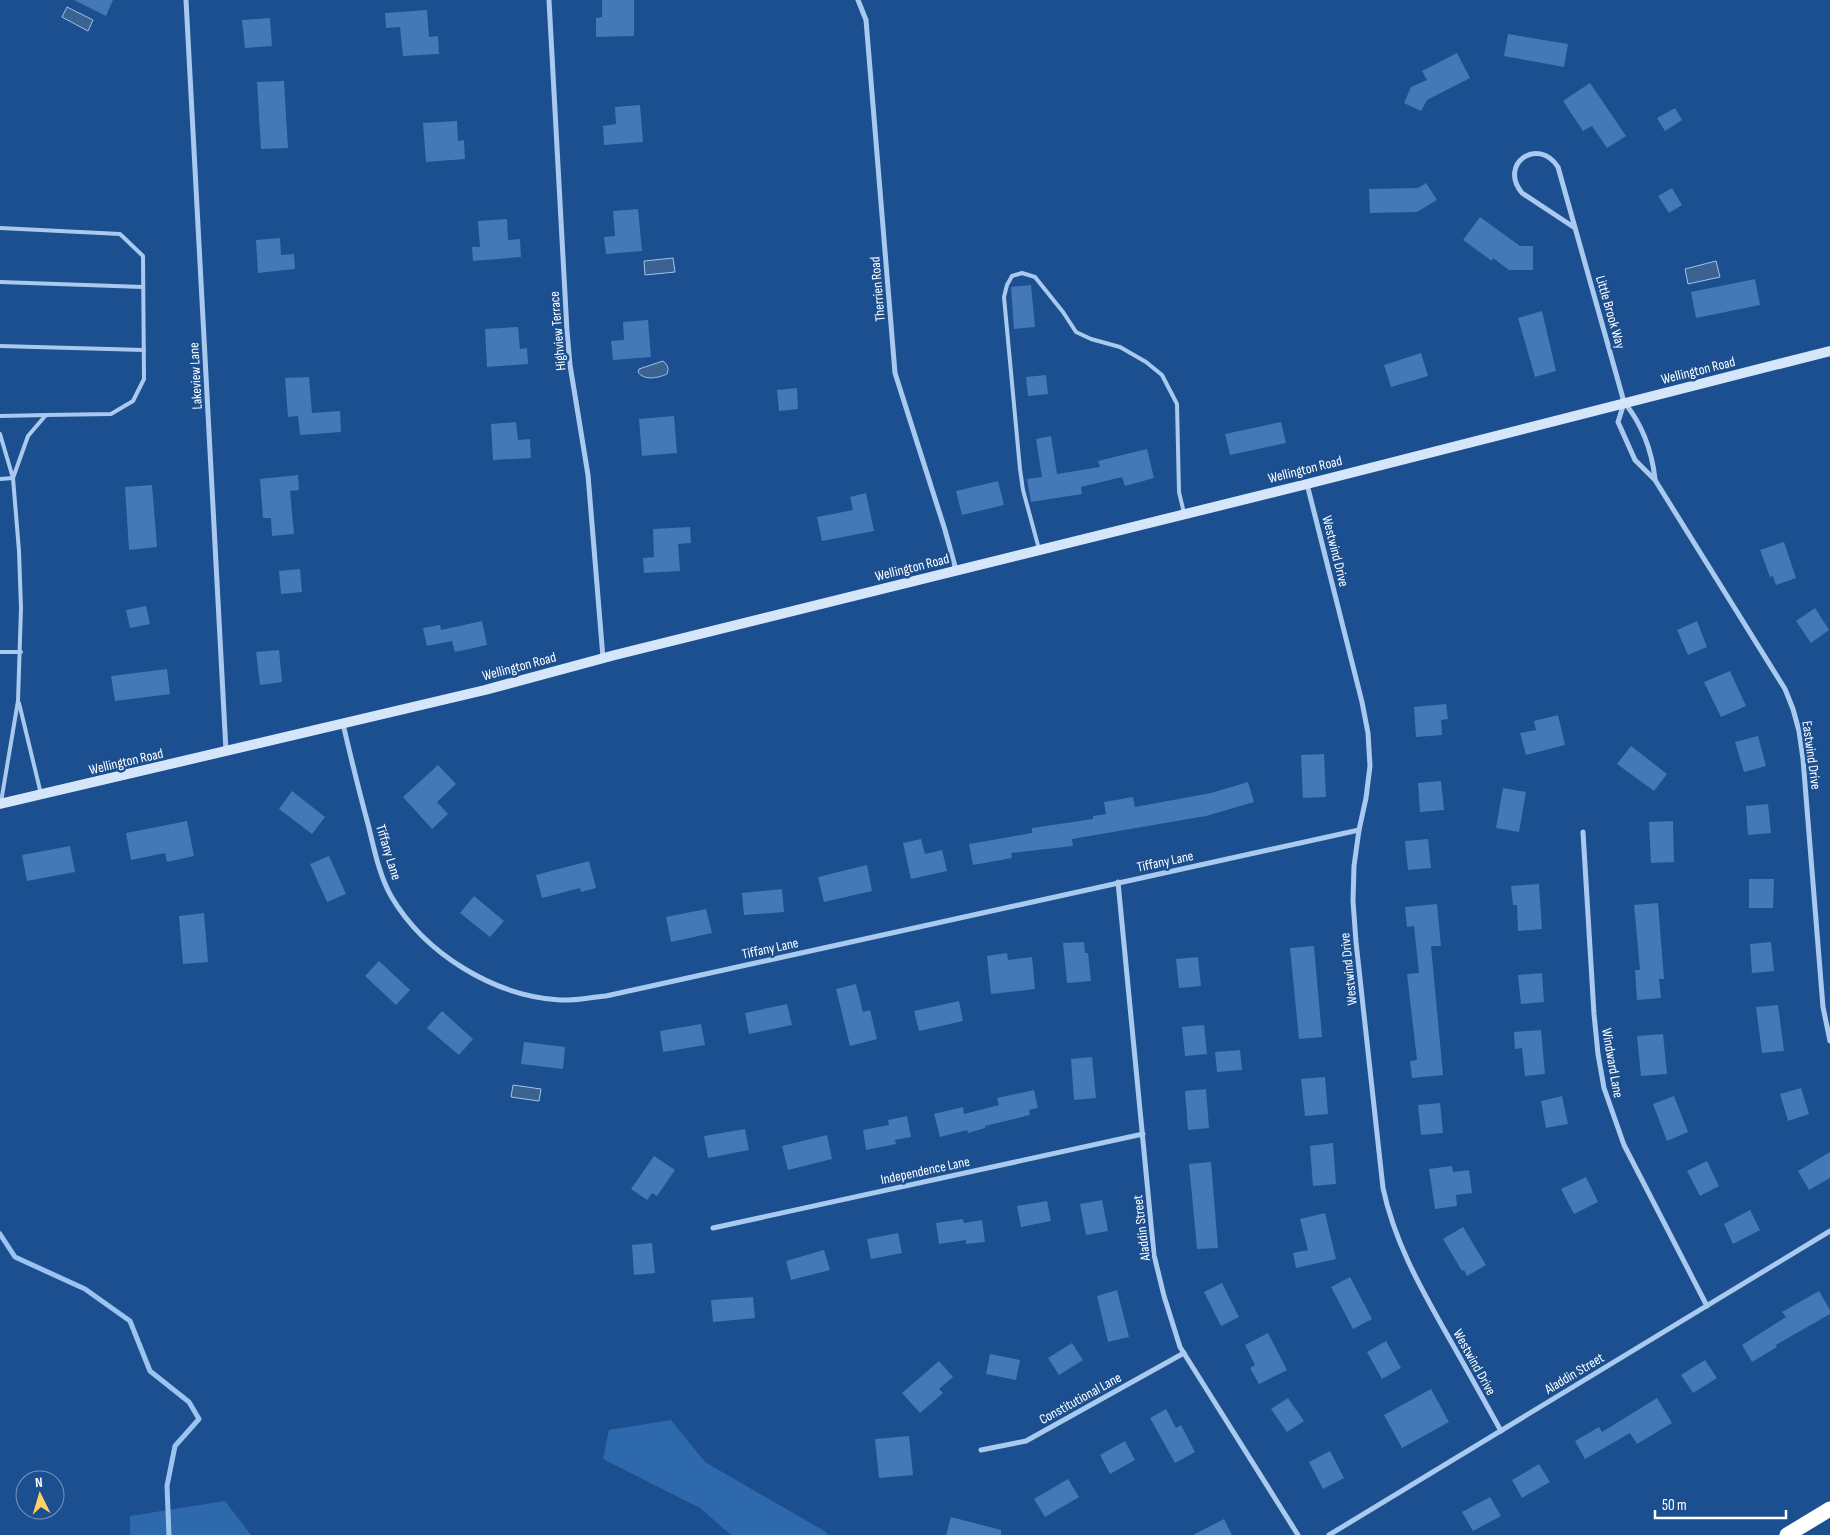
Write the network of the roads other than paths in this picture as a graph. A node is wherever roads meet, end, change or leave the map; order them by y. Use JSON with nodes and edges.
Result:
{"nodes":[{"id":1,"x":186,"y":0,"type":"edge"},
{"id":2,"x":549,"y":0,"type":"edge"},
{"id":3,"x":858,"y":0,"type":"edge"},
{"id":4,"x":0,"y":228,"type":"edge"},
{"id":5,"x":1575,"y":228,"type":"junction"},
{"id":6,"x":0,"y":282,"type":"edge"},
{"id":7,"x":143,"y":286,"type":"junction"},
{"id":8,"x":0,"y":346,"type":"edge"},
{"id":9,"x":144,"y":350,"type":"junction"},
{"id":10,"x":1830,"y":351,"type":"edge"},
{"id":11,"x":1624,"y":402,"type":"junction"},
{"id":12,"x":46,"y":415,"type":"junction"},
{"id":13,"x":0,"y":416,"type":"edge"},
{"id":14,"x":0,"y":434,"type":"edge"},
{"id":15,"x":13,"y":478,"type":"junction"},
{"id":16,"x":0,"y":479,"type":"edge"},
{"id":17,"x":1655,"y":480,"type":"junction"},
{"id":18,"x":1307,"y":484,"type":"junction"},
{"id":19,"x":1184,"y":514,"type":"junction"},
{"id":20,"x":1039,"y":549,"type":"junction"},
{"id":21,"x":956,"y":570,"type":"junction"},
{"id":22,"x":0,"y":652,"type":"edge"},
{"id":23,"x":21,"y":652,"type":"junction"},
{"id":24,"x":603,"y":658,"type":"junction"},
{"id":25,"x":18,"y":701,"type":"junction"},
{"id":26,"x":342,"y":724,"type":"junction"},
{"id":27,"x":226,"y":751,"type":"junction"},
{"id":28,"x":41,"y":795,"type":"junction"},
{"id":29,"x":0,"y":804,"type":"edge"},
{"id":30,"x":1359,"y":830,"type":"junction"},
{"id":31,"x":1583,"y":832,"type":"dead end"},
{"id":32,"x":1118,"y":882,"type":"junction"},
{"id":33,"x":1830,"y":1041,"type":"edge"},
{"id":34,"x":1143,"y":1134,"type":"junction"},
{"id":35,"x":713,"y":1228,"type":"dead end"},
{"id":36,"x":1830,"y":1231,"type":"edge"},
{"id":37,"x":1707,"y":1306,"type":"junction"},
{"id":38,"x":1184,"y":1353,"type":"junction"},
{"id":39,"x":1501,"y":1430,"type":"junction"},
{"id":40,"x":981,"y":1450,"type":"dead end"},
{"id":41,"x":1830,"y":1509,"type":"edge"},
{"id":42,"x":1298,"y":1535,"type":"edge"},
{"id":43,"x":1329,"y":1535,"type":"edge"},
{"id":44,"x":1787,"y":1535,"type":"edge"}],
"edges":[{"from":1,"to":27,"type":"street","name":"Lakeview Lane"},
{"from":2,"to":24,"type":"street","name":"Highview Terrace"},
{"from":3,"to":21,"type":"street","name":"Therrien Road"},
{"from":4,"to":7,"type":"lane"},
{"from":5,"to":5,"type":"street","name":"Little Brook Way"},
{"from":5,"to":11,"type":"street","name":"Little Brook Way"},
{"from":6,"to":7,"type":"lane"},
{"from":7,"to":9,"type":"lane"},
{"from":8,"to":9,"type":"lane"},
{"from":9,"to":12,"type":"lane"},
{"from":10,"to":11,"type":"main road","name":"Wellington Road"},
{"from":11,"to":17,"type":"street","name":"Eastwind Drive"},
{"from":11,"to":17,"type":"street","name":"Eastwind Drive"},
{"from":11,"to":18,"type":"main road","name":"Wellington Road"},
{"from":12,"to":13,"type":"lane"},
{"from":12,"to":15,"type":"lane"},
{"from":14,"to":15,"type":"lane"},
{"from":15,"to":16,"type":"lane"},
{"from":15,"to":23,"type":"lane"},
{"from":17,"to":33,"type":"street","name":"Eastwind Drive"},
{"from":18,"to":19,"type":"main road","name":"Wellington Road"},
{"from":18,"to":30,"type":"street","name":"Westwind Drive"},
{"from":19,"to":20,"type":"main road","name":"Wellington Road"},
{"from":19,"to":20,"type":"lane"},
{"from":20,"to":21,"type":"main road","name":"Wellington Road"},
{"from":21,"to":24,"type":"main road","name":"Wellington Road"},
{"from":22,"to":23,"type":"lane"},
{"from":23,"to":25,"type":"lane"},
{"from":24,"to":26,"type":"main road","name":"Wellington Road"},
{"from":25,"to":28,"type":"lane"},
{"from":25,"to":29,"type":"lane"},
{"from":26,"to":27,"type":"main road","name":"Wellington Road"},
{"from":26,"to":32,"type":"street","name":"Tiffany Lane"},
{"from":27,"to":28,"type":"main road","name":"Wellington Road"},
{"from":28,"to":29,"type":"main road","name":"Wellington Road"},
{"from":30,"to":32,"type":"street","name":"Tiffany Lane"},
{"from":30,"to":39,"type":"street","name":"Westwind Drive"},
{"from":31,"to":37,"type":"street","name":"Windward Lane"},
{"from":32,"to":34,"type":"street","name":"Aladdin Street"},
{"from":34,"to":35,"type":"street","name":"Independence Lane"},
{"from":34,"to":38,"type":"street","name":"Aladdin Street"},
{"from":36,"to":37,"type":"street","name":"Aladdin Street"},
{"from":37,"to":39,"type":"street","name":"Aladdin Street"},
{"from":38,"to":40,"type":"street","name":"Constitutional Lane"},
{"from":38,"to":42,"type":"street","name":"Aladdin Street"},
{"from":39,"to":43,"type":"street","name":"Aladdin Street"},
{"from":41,"to":44,"type":"highway"}]}
